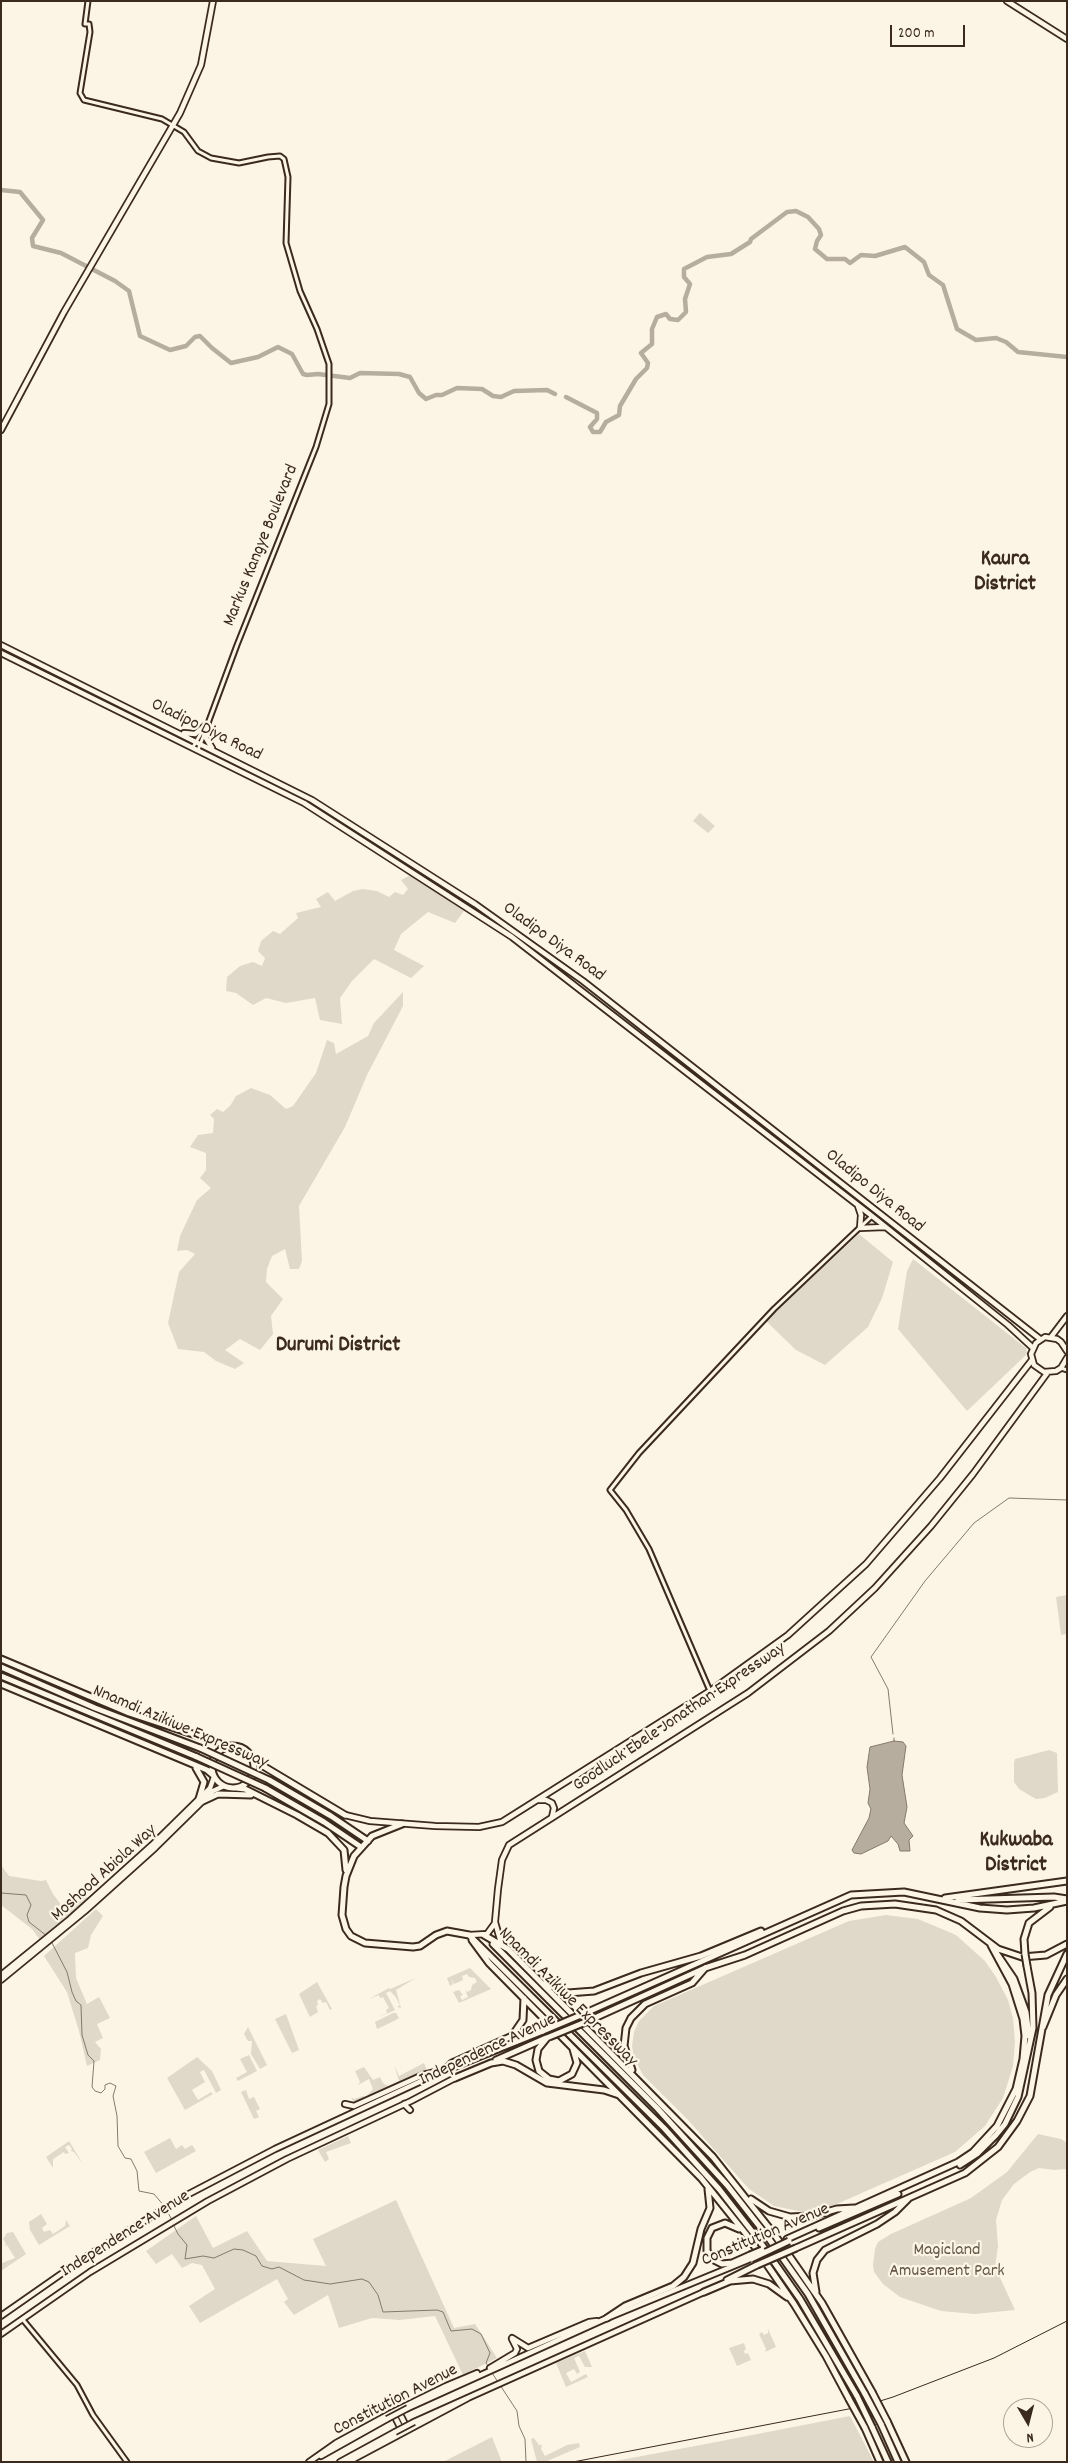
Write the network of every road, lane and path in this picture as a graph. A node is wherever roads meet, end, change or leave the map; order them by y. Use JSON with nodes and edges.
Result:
{"nodes":[{"id":1,"x":88,"y":1,"type":"edge"},
{"id":2,"x":213,"y":1,"type":"edge"},
{"id":3,"x":1007,"y":1,"type":"edge"},
{"id":4,"x":1067,"y":39,"type":"edge"},
{"id":5,"x":172,"y":124,"type":"junction"},
{"id":6,"x":1,"y":430,"type":"edge"},
{"id":7,"x":1,"y":645,"type":"edge"},
{"id":8,"x":1,"y":653,"type":"edge"},
{"id":9,"x":207,"y":724,"type":"junction"},
{"id":10,"x":174,"y":731,"type":"junction"},
{"id":11,"x":199,"y":743,"type":"junction"},
{"id":12,"x":195,"y":749,"type":"junction"},
{"id":13,"x":222,"y":755,"type":"junction"},
{"id":14,"x":857,"y":1205,"type":"junction"},
{"id":15,"x":872,"y":1216,"type":"junction"},
{"id":16,"x":885,"y":1227,"type":"junction"},
{"id":17,"x":860,"y":1228,"type":"junction"},
{"id":18,"x":1067,"y":1316,"type":"edge"},
{"id":19,"x":1051,"y":1337,"type":"junction"},
{"id":20,"x":1040,"y":1340,"type":"junction"},
{"id":21,"x":1033,"y":1348,"type":"junction"},
{"id":22,"x":1067,"y":1351,"type":"edge"},
{"id":23,"x":1067,"y":1358,"type":"edge"},
{"id":24,"x":1032,"y":1360,"type":"junction"},
{"id":25,"x":1061,"y":1368,"type":"junction"},
{"id":26,"x":1067,"y":1370,"type":"edge"},
{"id":27,"x":1048,"y":1372,"type":"junction"},
{"id":28,"x":2,"y":1659,"type":"edge"},
{"id":29,"x":1,"y":1667,"type":"edge"},
{"id":30,"x":1,"y":1676,"type":"edge"},
{"id":31,"x":21,"y":1676,"type":"junction"},
{"id":32,"x":3,"y":1685,"type":"edge"},
{"id":33,"x":710,"y":1691,"type":"junction"},
{"id":34,"x":48,"y":1697,"type":"junction"},
{"id":35,"x":95,"y":1708,"type":"junction"},
{"id":36,"x":82,"y":1711,"type":"junction"},
{"id":37,"x":129,"y":1713,"type":"junction"},
{"id":38,"x":116,"y":1732,"type":"junction"},
{"id":39,"x":229,"y":1746,"type":"junction"},
{"id":40,"x":253,"y":1760,"type":"junction"},
{"id":41,"x":194,"y":1766,"type":"junction"},
{"id":42,"x":214,"y":1776,"type":"junction"},
{"id":43,"x":224,"y":1786,"type":"junction"},
{"id":44,"x":236,"y":1788,"type":"junction"},
{"id":45,"x":258,"y":1796,"type":"junction"},
{"id":46,"x":201,"y":1800,"type":"junction"},
{"id":47,"x":537,"y":1800,"type":"junction"},
{"id":48,"x":344,"y":1815,"type":"joint"},
{"id":49,"x":552,"y":1819,"type":"junction"},
{"id":50,"x":402,"y":1824,"type":"junction"},
{"id":51,"x":323,"y":1830,"type":"junction"},
{"id":52,"x":352,"y":1840,"type":"junction"},
{"id":53,"x":368,"y":1841,"type":"junction"},
{"id":54,"x":361,"y":1847,"type":"junction"},
{"id":55,"x":346,"y":1876,"type":"junction"},
{"id":56,"x":1067,"y":1881,"type":"edge"},
{"id":57,"x":940,"y":1899,"type":"junction"},
{"id":58,"x":1067,"y":1900,"type":"edge"},
{"id":59,"x":1057,"y":1904,"type":"junction"},
{"id":60,"x":496,"y":1922,"type":"junction"},
{"id":61,"x":772,"y":1929,"type":"junction"},
{"id":62,"x":469,"y":1935,"type":"junction"},
{"id":63,"x":484,"y":1935,"type":"junction"},
{"id":64,"x":983,"y":1937,"type":"junction"},
{"id":65,"x":501,"y":1943,"type":"joint"},
{"id":66,"x":1067,"y":1944,"type":"edge"},
{"id":67,"x":43,"y":1945,"type":"junction"},
{"id":68,"x":990,"y":1945,"type":"junction"},
{"id":69,"x":508,"y":1950,"type":"junction"},
{"id":70,"x":1067,"y":1954,"type":"edge"},
{"id":71,"x":706,"y":1968,"type":"junction"},
{"id":72,"x":1,"y":1975,"type":"edge"},
{"id":73,"x":538,"y":1979,"type":"junction"},
{"id":74,"x":1,"y":1980,"type":"edge"},
{"id":75,"x":1067,"y":1980,"type":"edge"},
{"id":76,"x":1012,"y":1984,"type":"junction"},
{"id":77,"x":1018,"y":1990,"type":"junction"},
{"id":78,"x":524,"y":1998,"type":"junction"},
{"id":79,"x":548,"y":2037,"type":"junction"},
{"id":80,"x":1039,"y":2040,"type":"junction"},
{"id":81,"x":567,"y":2041,"type":"junction"},
{"id":82,"x":1029,"y":2054,"type":"junction"},
{"id":83,"x":442,"y":2071,"type":"junction"},
{"id":84,"x":1025,"y":2073,"type":"junction"},
{"id":85,"x":454,"y":2078,"type":"junction"},
{"id":86,"x":641,"y":2082,"type":"junction"},
{"id":87,"x":1016,"y":2089,"type":"junction"},
{"id":88,"x":384,"y":2097,"type":"junction"},
{"id":89,"x":622,"y":2097,"type":"junction"},
{"id":90,"x":370,"y":2099,"type":"junction"},
{"id":91,"x":627,"y":2102,"type":"junction"},
{"id":92,"x":345,"y":2104,"type":"dead end"},
{"id":93,"x":657,"y":2108,"type":"junction"},
{"id":94,"x":682,"y":2123,"type":"junction"},
{"id":95,"x":1005,"y":2124,"type":"junction"},
{"id":96,"x":666,"y":2130,"type":"junction"},
{"id":97,"x":984,"y":2142,"type":"junction"},
{"id":98,"x":713,"y":2157,"type":"junction"},
{"id":99,"x":687,"y":2164,"type":"junction"},
{"id":100,"x":701,"y":2178,"type":"junction"},
{"id":101,"x":727,"y":2185,"type":"junction"},
{"id":102,"x":740,"y":2188,"type":"junction"},
{"id":103,"x":910,"y":2197,"type":"junction"},
{"id":104,"x":868,"y":2205,"type":"junction"},
{"id":105,"x":857,"y":2209,"type":"junction"},
{"id":106,"x":746,"y":2234,"type":"junction"},
{"id":107,"x":799,"y":2234,"type":"junction"},
{"id":108,"x":795,"y":2238,"type":"junction"},
{"id":109,"x":788,"y":2240,"type":"junction"},
{"id":110,"x":750,"y":2258,"type":"junction"},
{"id":111,"x":704,"y":2292,"type":"junction"},
{"id":112,"x":822,"y":2303,"type":"junction"},
{"id":113,"x":794,"y":2304,"type":"junction"},
{"id":114,"x":1,"y":2316,"type":"edge"},
{"id":115,"x":607,"y":2318,"type":"junction"},
{"id":116,"x":24,"y":2321,"type":"dead end"},
{"id":117,"x":601,"y":2321,"type":"junction"},
{"id":118,"x":809,"y":2327,"type":"junction"},
{"id":119,"x":838,"y":2330,"type":"junction"},
{"id":120,"x":1,"y":2334,"type":"edge"},
{"id":121,"x":834,"y":2355,"type":"junction"},
{"id":122,"x":844,"y":2355,"type":"junction"},
{"id":123,"x":508,"y":2360,"type":"junction"},
{"id":124,"x":482,"y":2373,"type":"junction"},
{"id":125,"x":472,"y":2395,"type":"junction"},
{"id":126,"x":395,"y":2411,"type":"junction"},
{"id":127,"x":408,"y":2429,"type":"junction"},
{"id":128,"x":402,"y":2432,"type":"junction"},
{"id":129,"x":127,"y":2462,"type":"edge"},
{"id":130,"x":311,"y":2462,"type":"edge"},
{"id":131,"x":340,"y":2462,"type":"edge"},
{"id":132,"x":348,"y":2462,"type":"edge"},
{"id":133,"x":880,"y":2462,"type":"edge"},
{"id":134,"x":888,"y":2462,"type":"edge"},
{"id":135,"x":898,"y":2462,"type":"edge"},
{"id":136,"x":906,"y":2462,"type":"edge"}],
"edges":[{"from":1,"to":5,"type":"street"},
{"from":2,"to":5,"type":"main road"},
{"from":3,"to":4,"type":"main road"},
{"from":5,"to":6,"type":"main road"},
{"from":5,"to":9,"type":"street","name":"Markus Kangye Boulevard"},
{"from":7,"to":10,"type":"main road","name":"Oladipo Diya Road"},
{"from":8,"to":12,"type":"main road","name":"Oladipo Diya Road"},
{"from":9,"to":10,"type":"main road"},
{"from":9,"to":11,"type":"street","name":"Markus Kangye Boulevard"},
{"from":9,"to":13,"type":"main road"},
{"from":10,"to":11,"type":"main road","name":"Oladipo Diya Road"},
{"from":11,"to":12,"type":"street","name":"Markus Kangye Boulevard"},
{"from":11,"to":13,"type":"main road","name":"Oladipo Diya Road"},
{"from":12,"to":14,"type":"main road","name":"Oladipo Diya Road"},
{"from":13,"to":20,"type":"main road","name":"Oladipo Diya Road"},
{"from":14,"to":15,"type":"main road","name":"Oladipo Diya Road"},
{"from":14,"to":17,"type":"main road"},
{"from":15,"to":16,"type":"main road","name":"Oladipo Diya Road"},
{"from":15,"to":17,"type":"street"},
{"from":16,"to":17,"type":"main road"},
{"from":16,"to":21,"type":"main road","name":"Oladipo Diya Road"},
{"from":17,"to":33,"type":"street"},
{"from":18,"to":19,"type":"main road"},
{"from":19,"to":20,"type":"main road"},
{"from":19,"to":22,"type":"main road"},
{"from":20,"to":21,"type":"main road"},
{"from":21,"to":24,"type":"main road"},
{"from":23,"to":25,"type":"main road"},
{"from":24,"to":27,"type":"main road"},
{"from":24,"to":33,"type":"main road","name":"Goodluck Ebele Jonathan Expressway"},
{"from":25,"to":26,"type":"street"},
{"from":25,"to":27,"type":"main road"},
{"from":27,"to":49,"type":"main road","name":"Goodluck Ebele Jonathan Expressway"},
{"from":28,"to":31,"type":"highway"},
{"from":28,"to":37,"type":"highway","name":"Nnamdi Azikiwe Expressway"},
{"from":29,"to":31,"type":"highway","name":"Nnamdi Azikiwe Expressway"},
{"from":30,"to":34,"type":"highway","name":"Nnamdi Azikiwe Expressway"},
{"from":31,"to":35,"type":"highway","name":"Nnamdi Azikiwe Expressway"},
{"from":32,"to":34,"type":"highway"},
{"from":32,"to":38,"type":"highway","name":"Nnamdi Azikiwe Expressway"},
{"from":33,"to":47,"type":"main road","name":"Goodluck Ebele Jonathan Expressway"},
{"from":34,"to":36,"type":"highway","name":"Nnamdi Azikiwe Expressway"},
{"from":35,"to":37,"type":"highway"},
{"from":35,"to":53,"type":"highway","name":"Nnamdi Azikiwe Expressway","bridge":true},
{"from":36,"to":38,"type":"highway"},
{"from":36,"to":52,"type":"highway","name":"Nnamdi Azikiwe Expressway","bridge":true},
{"from":37,"to":39,"type":"highway","name":"Nnamdi Azikiwe Expressway"},
{"from":38,"to":41,"type":"highway","name":"Nnamdi Azikiwe Expressway"},
{"from":39,"to":40,"type":"highway"},
{"from":39,"to":42,"type":"highway"},
{"from":40,"to":44,"type":"highway"},
{"from":40,"to":48,"type":"highway","name":"Nnamdi Azikiwe Expressway"},
{"from":41,"to":42,"type":"highway","name":"Nnamdi Azikiwe Expressway"},
{"from":41,"to":46,"type":"highway"},
{"from":42,"to":43,"type":"highway"},
{"from":42,"to":46,"type":"main road","name":"Moshood Abiola Way"},
{"from":43,"to":44,"type":"highway"},
{"from":43,"to":46,"type":"main road","name":"Moshood Abiola Way"},
{"from":44,"to":45,"type":"highway","name":"Nnamdi Azikiwe Expressway"},
{"from":45,"to":46,"type":"highway"},
{"from":45,"to":51,"type":"highway","name":"Nnamdi Azikiwe Expressway"},
{"from":46,"to":67,"type":"main road","name":"Moshood Abiola Way"},
{"from":47,"to":49,"type":"main road"},
{"from":47,"to":50,"type":"main road","name":"Goodluck Ebele Jonathan Expressway"},
{"from":48,"to":50,"type":"main road"},
{"from":49,"to":60,"type":"main road","name":"Goodluck Ebele Jonathan Expressway"},
{"from":50,"to":53,"type":"highway"},
{"from":51,"to":52,"type":"highway"},
{"from":51,"to":55,"type":"highway"},
{"from":52,"to":54,"type":"highway","name":"Nnamdi Azikiwe Expressway"},
{"from":53,"to":54,"type":"highway"},
{"from":54,"to":55,"type":"highway"},
{"from":55,"to":62,"type":"highway"},
{"from":56,"to":57,"type":"highway"},
{"from":57,"to":58,"type":"highway"},
{"from":57,"to":59,"type":"highway","name":"Independence Avenue"},
{"from":57,"to":61,"type":"highway","name":"Independence Avenue"},
{"from":58,"to":59,"type":"highway"},
{"from":59,"to":82,"type":"highway","name":"Constitution Avenue","bridge":true},
{"from":60,"to":63,"type":"main road"},
{"from":60,"to":65,"type":"main road"},
{"from":61,"to":73,"type":"highway"},
{"from":61,"to":83,"type":"highway","name":"Independence Avenue","bridge":true},
{"from":62,"to":63,"type":"main road"},
{"from":62,"to":78,"type":"highway","name":"Nnamdi Azikiwe Expressway"},
{"from":62,"to":96,"type":"highway","name":"Nnamdi Azikiwe Expressway"},
{"from":63,"to":69,"type":"highway","name":"Nnamdi Azikiwe Expressway"},
{"from":63,"to":93,"type":"highway","name":"Nnamdi Azikiwe Expressway"},
{"from":64,"to":66,"type":"highway","name":"Independence Avenue"},
{"from":64,"to":68,"type":"highway"},
{"from":64,"to":71,"type":"highway","name":"Independence Avenue"},
{"from":65,"to":69,"type":"highway"},
{"from":67,"to":72,"type":"main road","name":"Moshood Abiola Way"},
{"from":67,"to":74,"type":"main road","name":"Moshood Abiola Way"},
{"from":68,"to":76,"type":"highway"},
{"from":68,"to":77,"type":"highway"},
{"from":69,"to":73,"type":"highway","name":"Nnamdi Azikiwe Expressway"},
{"from":70,"to":80,"type":"highway","name":"Constitution Avenue"},
{"from":71,"to":79,"type":"highway","name":"Independence Avenue","bridge":true},
{"from":71,"to":86,"type":"highway"},
{"from":73,"to":86,"type":"highway","name":"Nnamdi Azikiwe Expressway"},
{"from":75,"to":80,"type":"highway"},
{"from":76,"to":77,"type":"highway"},
{"from":76,"to":87,"type":"highway"},
{"from":77,"to":82,"type":"highway"},
{"from":78,"to":81,"type":"highway","name":"Nnamdi Azikiwe Expressway"},
{"from":78,"to":83,"type":"highway"},
{"from":79,"to":81,"type":"highway"},
{"from":79,"to":85,"type":"highway","name":"Independence Avenue"},
{"from":80,"to":103,"type":"highway","name":"Constitution Avenue"},
{"from":81,"to":89,"type":"highway","name":"Nnamdi Azikiwe Expressway"},
{"from":82,"to":84,"type":"highway","name":"Constitution Avenue"},
{"from":83,"to":88,"type":"main road","name":"Independence Avenue"},
{"from":83,"to":90,"type":"main road"},
{"from":84,"to":87,"type":"highway"},
{"from":84,"to":95,"type":"highway","name":"Constitution Avenue"},
{"from":85,"to":89,"type":"highway"},
{"from":85,"to":120,"type":"main road","name":"Independence Avenue"},
{"from":86,"to":94,"type":"highway","name":"Nnamdi Azikiwe Expressway"},
{"from":87,"to":97,"type":"highway"},
{"from":88,"to":90,"type":"main road"},
{"from":88,"to":114,"type":"main road","name":"Independence Avenue"},
{"from":89,"to":91,"type":"highway","name":"Nnamdi Azikiwe Expressway"},
{"from":90,"to":92,"type":"main road"},
{"from":91,"to":96,"type":"highway"},
{"from":91,"to":99,"type":"highway","name":"Nnamdi Azikiwe Expressway"},
{"from":93,"to":94,"type":"highway"},
{"from":93,"to":101,"type":"highway","name":"Nnamdi Azikiwe Expressway"},
{"from":94,"to":98,"type":"highway","name":"Nnamdi Azikiwe Expressway"},
{"from":95,"to":97,"type":"highway"},
{"from":95,"to":104,"type":"highway","name":"Constitution Avenue"},
{"from":96,"to":99,"type":"highway"},
{"from":96,"to":121,"type":"highway","name":"Nnamdi Azikiwe Expressway"},
{"from":97,"to":104,"type":"highway"},
{"from":98,"to":101,"type":"highway"},
{"from":98,"to":102,"type":"highway","name":"Nnamdi Azikiwe Expressway"},
{"from":99,"to":100,"type":"highway","name":"Nnamdi Azikiwe Expressway"},
{"from":100,"to":106,"type":"highway","name":"Nnamdi Azikiwe Expressway"},
{"from":100,"to":115,"type":"highway"},
{"from":101,"to":122,"type":"highway","name":"Nnamdi Azikiwe Expressway"},
{"from":102,"to":105,"type":"highway"},
{"from":102,"to":112,"type":"highway","name":"Nnamdi Azikiwe Expressway"},
{"from":103,"to":111,"type":"highway","name":"Constitution Avenue","bridge":true},
{"from":103,"to":112,"type":"highway"},
{"from":104,"to":105,"type":"highway","name":"Constitution Avenue"},
{"from":105,"to":107,"type":"highway"},
{"from":105,"to":108,"type":"highway","name":"Constitution Avenue"},
{"from":106,"to":110,"type":"highway"},
{"from":106,"to":113,"type":"highway","name":"Nnamdi Azikiwe Expressway"},
{"from":107,"to":108,"type":"highway"},
{"from":107,"to":109,"type":"highway"},
{"from":108,"to":109,"type":"highway","name":"Constitution Avenue"},
{"from":109,"to":110,"type":"highway","name":"Constitution Avenue","bridge":true},
{"from":110,"to":115,"type":"main road","name":"Constitution Avenue"},
{"from":111,"to":113,"type":"highway"},
{"from":111,"to":125,"type":"main road","name":"Constitution Avenue"},
{"from":112,"to":119,"type":"highway","name":"Nnamdi Azikiwe Expressway"},
{"from":113,"to":118,"type":"highway","name":"Nnamdi Azikiwe Expressway"},
{"from":115,"to":117,"type":"main road","name":"Constitution Avenue"},
{"from":116,"to":129,"type":"street"},
{"from":117,"to":123,"type":"main road","name":"Constitution Avenue"},
{"from":117,"to":123,"type":"main road"},
{"from":118,"to":121,"type":"highway"},
{"from":118,"to":133,"type":"highway","name":"Nnamdi Azikiwe Expressway","bridge":true},
{"from":119,"to":122,"type":"highway"},
{"from":119,"to":136,"type":"highway","name":"Nnamdi Azikiwe Expressway","bridge":true},
{"from":121,"to":134,"type":"highway","name":"Nnamdi Azikiwe Expressway","bridge":true},
{"from":122,"to":135,"type":"highway","name":"Nnamdi Azikiwe Expressway","bridge":true},
{"from":123,"to":124,"type":"main road","name":"Constitution Avenue"},
{"from":124,"to":126,"type":"main road"},
{"from":124,"to":130,"type":"main road","name":"Constitution Avenue","bridge":true},
{"from":125,"to":127,"type":"main road"},
{"from":125,"to":131,"type":"main road","name":"Constitution Avenue","bridge":true},
{"from":126,"to":127,"type":"main road"},
{"from":126,"to":128,"type":"main road"},
{"from":126,"to":130,"type":"main road"},
{"from":127,"to":128,"type":"main road"},
{"from":128,"to":132,"type":"main road"}]}
